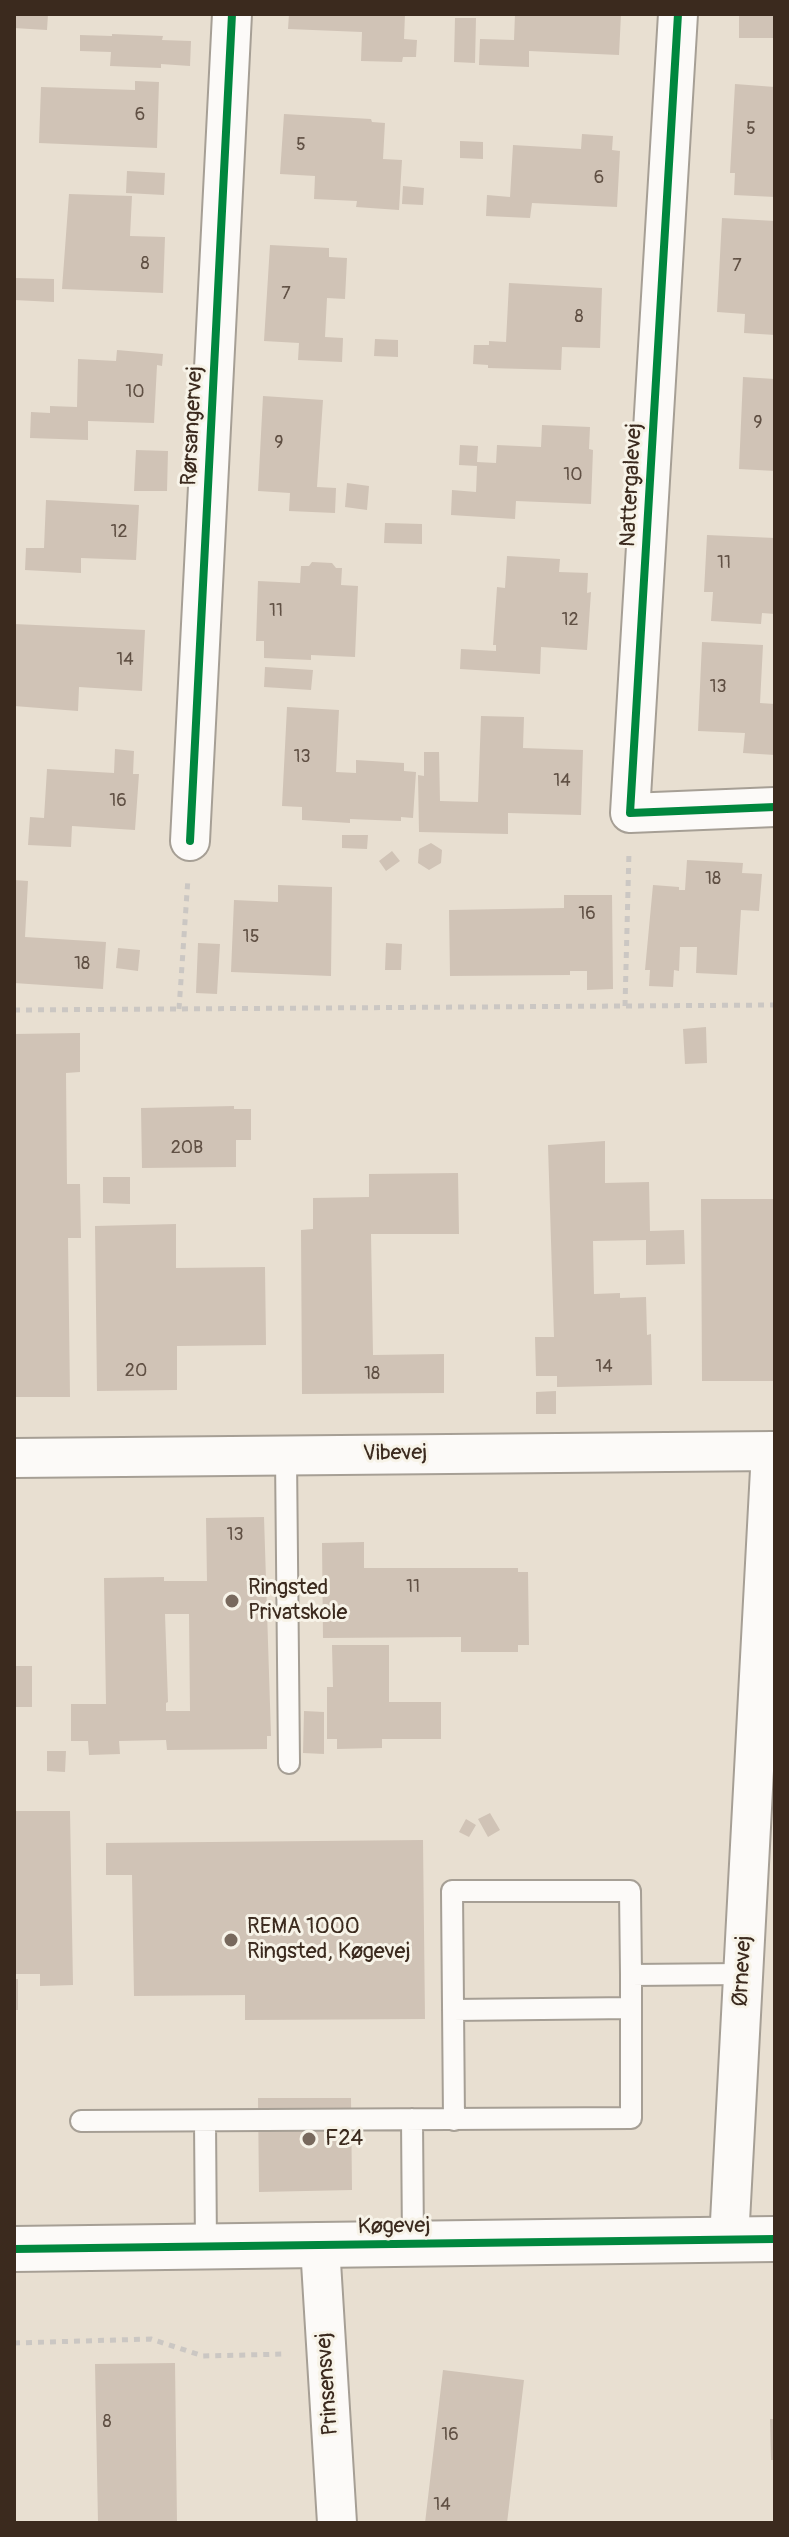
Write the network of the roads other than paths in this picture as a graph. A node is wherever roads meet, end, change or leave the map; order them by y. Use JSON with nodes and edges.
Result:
{"nodes":[{"id":1,"x":232,"y":14,"type":"edge"},
{"id":2,"x":678,"y":14,"type":"edge"},
{"id":3,"x":775,"y":807,"type":"edge"},
{"id":4,"x":190,"y":841,"type":"road end"},
{"id":5,"x":773,"y":1451,"type":"edge"},
{"id":6,"x":286,"y":1456,"type":"junction"},
{"id":7,"x":14,"y":1458,"type":"edge"},
{"id":8,"x":766,"y":1703,"type":"edge"},
{"id":9,"x":289,"y":1763,"type":"dead end"},
{"id":10,"x":743,"y":1974,"type":"junction"},
{"id":11,"x":631,"y":1975,"type":"junction"},
{"id":12,"x":631,"y":2008,"type":"junction"},
{"id":13,"x":453,"y":2010,"type":"junction"},
{"id":14,"x":412,"y":2119,"type":"junction"},
{"id":15,"x":454,"y":2120,"type":"junction"},
{"id":16,"x":81,"y":2121,"type":"dead end"},
{"id":17,"x":205,"y":2121,"type":"junction"},
{"id":18,"x":775,"y":2239,"type":"edge"},
{"id":19,"x":729,"y":2240,"type":"junction"},
{"id":20,"x":413,"y":2245,"type":"junction"},
{"id":21,"x":320,"y":2246,"type":"junction"},
{"id":22,"x":206,"y":2247,"type":"junction"},
{"id":23,"x":14,"y":2249,"type":"edge"},
{"id":24,"x":337,"y":2523,"type":"edge"}],
"edges":[{"from":1,"to":4,"type":"street","name":"Rørsangervej"},
{"from":2,"to":3,"type":"street","name":"Nattergalevej"},
{"from":5,"to":6,"type":"street","name":"Vibevej"},
{"from":5,"to":8,"type":"street","name":"Ørnevej"},
{"from":6,"to":7,"type":"street","name":"Vibevej"},
{"from":6,"to":9,"type":"lane"},
{"from":8,"to":10,"type":"street","name":"Ørnevej"},
{"from":10,"to":11,"type":"lane"},
{"from":10,"to":19,"type":"street","name":"Ørnevej"},
{"from":11,"to":12,"type":"lane"},
{"from":11,"to":13,"type":"lane"},
{"from":12,"to":13,"type":"lane"},
{"from":12,"to":15,"type":"lane"},
{"from":13,"to":15,"type":"lane"},
{"from":14,"to":15,"type":"lane"},
{"from":14,"to":17,"type":"lane"},
{"from":14,"to":20,"type":"lane"},
{"from":16,"to":17,"type":"lane"},
{"from":17,"to":22,"type":"lane"},
{"from":18,"to":19,"type":"street","name":"Køgevej"},
{"from":19,"to":20,"type":"street","name":"Køgevej"},
{"from":20,"to":21,"type":"street","name":"Køgevej"},
{"from":21,"to":22,"type":"street","name":"Køgevej"},
{"from":21,"to":24,"type":"street","name":"Prinsensvej"},
{"from":22,"to":23,"type":"street","name":"Køgevej"}]}
